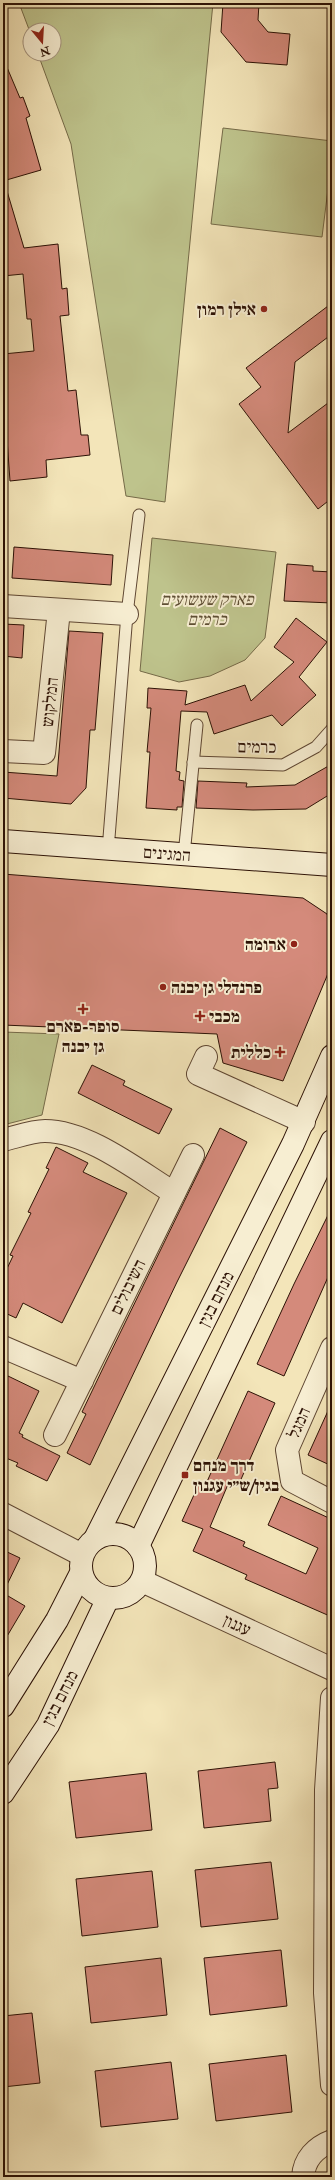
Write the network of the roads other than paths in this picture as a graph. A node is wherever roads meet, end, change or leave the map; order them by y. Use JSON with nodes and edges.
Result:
{"nodes":[{"id":1,"x":139,"y":515,"type":"dead end"},
{"id":2,"x":3,"y":606,"type":"edge"},
{"id":3,"x":59,"y":610,"type":"junction"},
{"id":4,"x":127,"y":614,"type":"junction"},
{"id":5,"x":197,"y":725,"type":"dead end"},
{"id":6,"x":332,"y":729,"type":"edge"},
{"id":7,"x":3,"y":751,"type":"edge"},
{"id":8,"x":193,"y":762,"type":"junction"},
{"id":9,"x":3,"y":841,"type":"edge"},
{"id":10,"x":108,"y":850,"type":"junction"},
{"id":11,"x":184,"y":855,"type":"junction"},
{"id":12,"x":332,"y":865,"type":"edge"},
{"id":13,"x":332,"y":1056,"type":"edge"},
{"id":14,"x":206,"y":1057,"type":"dead end"},
{"id":15,"x":304,"y":1122,"type":"junction"},
{"id":16,"x":3,"y":1140,"type":"edge"},
{"id":17,"x":332,"y":1141,"type":"edge"},
{"id":18,"x":193,"y":1155,"type":"dead end"},
{"id":19,"x":174,"y":1193,"type":"junction"},
{"id":20,"x":3,"y":1347,"type":"edge"},
{"id":21,"x":332,"y":1348,"type":"edge"},
{"id":22,"x":82,"y":1381,"type":"junction"},
{"id":23,"x":55,"y":1435,"type":"dead end"},
{"id":24,"x":332,"y":1502,"type":"edge"},
{"id":25,"x":3,"y":1514,"type":"edge"},
{"id":26,"x":138,"y":1546,"type":"junction"},
{"id":27,"x":86,"y":1556,"type":"junction"},
{"id":28,"x":142,"y":1581,"type":"junction"},
{"id":29,"x":108,"y":1598,"type":"junction"},
{"id":30,"x":332,"y":1669,"type":"edge"},
{"id":31,"x":332,"y":1698,"type":"edge"},
{"id":32,"x":3,"y":1706,"type":"edge"},
{"id":33,"x":3,"y":1793,"type":"edge"},
{"id":34,"x":329,"y":1920,"type":"edge"},
{"id":35,"x":332,"y":2085,"type":"edge"},
{"id":36,"x":332,"y":2141,"type":"edge"},
{"id":37,"x":303,"y":2177,"type":"edge"}],
"edges":[{"from":1,"to":4,"type":"lane"},
{"from":2,"to":3,"type":"street"},
{"from":3,"to":4,"type":"street"},
{"from":3,"to":7,"type":"street","name":"המלקוש"},
{"from":4,"to":10,"type":"lane"},
{"from":5,"to":8,"type":"lane"},
{"from":6,"to":8,"type":"lane","name":"כרמים"},
{"from":8,"to":11,"type":"lane"},
{"from":9,"to":10,"type":"street","name":"המגינים"},
{"from":10,"to":11,"type":"street","name":"המגינים"},
{"from":11,"to":12,"type":"street","name":"המגינים"},
{"from":13,"to":15,"type":"street","name":"מנחם בגין"},
{"from":14,"to":15,"type":"street"},
{"from":15,"to":27,"type":"street","name":"מנחם בגין"},
{"from":16,"to":19,"type":"street"},
{"from":17,"to":26,"type":"street","name":"מנחם בגין"},
{"from":18,"to":19,"type":"street","name":"השיבולים"},
{"from":19,"to":22,"type":"street","name":"השיבולים"},
{"from":20,"to":22,"type":"street"},
{"from":21,"to":24,"type":"street","name":"המגל"},
{"from":22,"to":23,"type":"street","name":"השיבולים"},
{"from":25,"to":27,"type":"street"},
{"from":26,"to":27,"type":"street"},
{"from":26,"to":28,"type":"street"},
{"from":27,"to":29,"type":"street"},
{"from":27,"to":32,"type":"street","name":"מנחם בגין"},
{"from":28,"to":29,"type":"street"},
{"from":28,"to":30,"type":"street","name":"עגנון"},
{"from":29,"to":33,"type":"street","name":"מנחם בגין"},
{"from":31,"to":34,"type":"street"},
{"from":34,"to":35,"type":"street"},
{"from":36,"to":37,"type":"street"}]}
